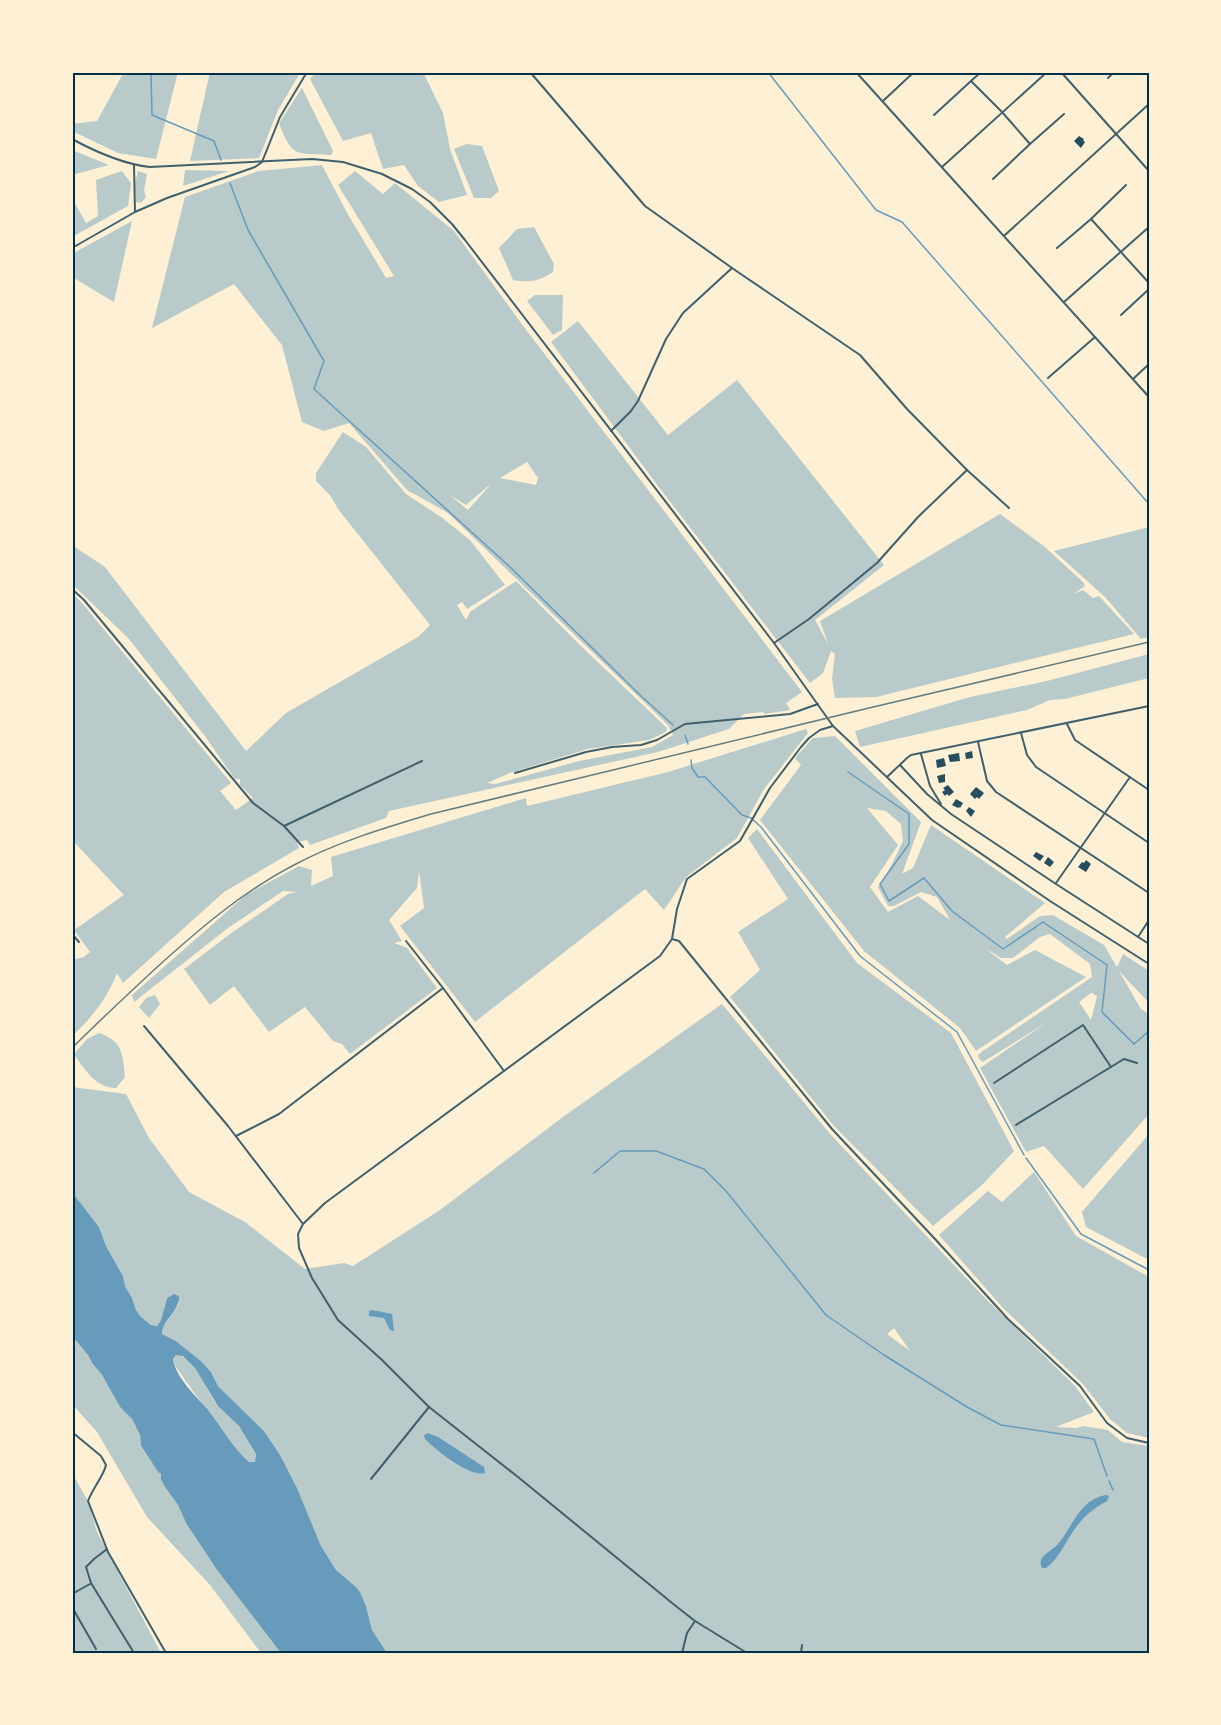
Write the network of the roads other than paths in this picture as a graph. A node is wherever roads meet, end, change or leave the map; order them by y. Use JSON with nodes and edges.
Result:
{"nodes":[{"id":1,"x":308,"y":72,"type":"edge"},
{"id":2,"x":530,"y":72,"type":"edge"},
{"id":3,"x":856,"y":72,"type":"edge"},
{"id":4,"x":914,"y":72,"type":"edge"},
{"id":5,"x":981,"y":72,"type":"edge"},
{"id":6,"x":1047,"y":72,"type":"edge"},
{"id":7,"x":1061,"y":72,"type":"edge"},
{"id":8,"x":1114,"y":72,"type":"edge"},
{"id":9,"x":1108,"y":78,"type":"dead end"},
{"id":10,"x":971,"y":81,"type":"junction"},
{"id":11,"x":882,"y":100,"type":"junction"},
{"id":12,"x":1149,"y":104,"type":"edge"},
{"id":13,"x":1002,"y":112,"type":"junction"},
{"id":14,"x":1064,"y":114,"type":"dead end"},
{"id":15,"x":934,"y":115,"type":"dead end"},
{"id":16,"x":1116,"y":134,"type":"junction"},
{"id":17,"x":72,"y":139,"type":"edge"},
{"id":18,"x":1030,"y":144,"type":"junction"},
{"id":19,"x":262,"y":162,"type":"junction"},
{"id":20,"x":134,"y":165,"type":"junction"},
{"id":21,"x":942,"y":167,"type":"junction"},
{"id":22,"x":1149,"y":171,"type":"edge"},
{"id":23,"x":993,"y":179,"type":"dead end"},
{"id":24,"x":1126,"y":185,"type":"dead end"},
{"id":25,"x":135,"y":212,"type":"junction"},
{"id":26,"x":1091,"y":219,"type":"junction"},
{"id":27,"x":1149,"y":227,"type":"edge"},
{"id":28,"x":1005,"y":236,"type":"junction"},
{"id":29,"x":72,"y":248,"type":"edge"},
{"id":30,"x":1057,"y":248,"type":"dead end"},
{"id":31,"x":1122,"y":252,"type":"junction"},
{"id":32,"x":732,"y":268,"type":"junction"},
{"id":33,"x":1149,"y":283,"type":"edge"},
{"id":34,"x":1149,"y":289,"type":"edge"},
{"id":35,"x":1064,"y":302,"type":"junction"},
{"id":36,"x":1121,"y":315,"type":"dead end"},
{"id":37,"x":1095,"y":337,"type":"junction"},
{"id":38,"x":1149,"y":364,"type":"edge"},
{"id":39,"x":1048,"y":378,"type":"dead end"},
{"id":40,"x":1133,"y":378,"type":"junction"},
{"id":41,"x":1149,"y":397,"type":"edge"},
{"id":42,"x":611,"y":431,"type":"junction"},
{"id":43,"x":967,"y":470,"type":"junction"},
{"id":44,"x":1009,"y":508,"type":"dead end"},
{"id":45,"x":72,"y":589,"type":"edge"},
{"id":46,"x":774,"y":643,"type":"junction"},
{"id":47,"x":818,"y":704,"type":"junction"},
{"id":48,"x":1149,"y":706,"type":"edge"},
{"id":49,"x":1067,"y":724,"type":"junction"},
{"id":50,"x":833,"y":726,"type":"junction"},
{"id":51,"x":1021,"y":733,"type":"junction"},
{"id":52,"x":978,"y":742,"type":"junction"},
{"id":53,"x":921,"y":754,"type":"junction"},
{"id":54,"x":422,"y":761,"type":"dead end"},
{"id":55,"x":900,"y":765,"type":"junction"},
{"id":56,"x":515,"y":773,"type":"dead end"},
{"id":57,"x":887,"y":777,"type":"junction"},
{"id":58,"x":1130,"y":777,"type":"junction"},
{"id":59,"x":1149,"y":790,"type":"edge"},
{"id":60,"x":943,"y":807,"type":"junction"},
{"id":61,"x":1105,"y":813,"type":"junction"},
{"id":62,"x":284,"y":826,"type":"junction"},
{"id":63,"x":1149,"y":843,"type":"edge"},
{"id":64,"x":303,"y":847,"type":"dead end"},
{"id":65,"x":1082,"y":848,"type":"junction"},
{"id":66,"x":1056,"y":885,"type":"junction"},
{"id":67,"x":1149,"y":893,"type":"edge"},
{"id":68,"x":1149,"y":920,"type":"edge"},
{"id":69,"x":72,"y":934,"type":"edge"},
{"id":70,"x":1138,"y":937,"type":"junction"},
{"id":71,"x":672,"y":939,"type":"junction"},
{"id":72,"x":406,"y":941,"type":"dead end"},
{"id":73,"x":79,"y":942,"type":"dead end"},
{"id":74,"x":1149,"y":944,"type":"edge"},
{"id":75,"x":1149,"y":964,"type":"edge"},
{"id":76,"x":443,"y":988,"type":"junction"},
{"id":77,"x":144,"y":1026,"type":"dead end"},
{"id":78,"x":1137,"y":1063,"type":"dead end"},
{"id":79,"x":1111,"y":1067,"type":"junction"},
{"id":80,"x":504,"y":1071,"type":"junction"},
{"id":81,"x":994,"y":1083,"type":"dead end"},
{"id":82,"x":1016,"y":1125,"type":"dead end"},
{"id":83,"x":236,"y":1136,"type":"junction"},
{"id":84,"x":303,"y":1224,"type":"junction"},
{"id":85,"x":429,"y":1407,"type":"junction"},
{"id":86,"x":72,"y":1432,"type":"edge"},
{"id":87,"x":1149,"y":1443,"type":"edge"},
{"id":88,"x":371,"y":1479,"type":"dead end"},
{"id":89,"x":107,"y":1549,"type":"junction"},
{"id":90,"x":91,"y":1583,"type":"junction"},
{"id":91,"x":72,"y":1594,"type":"edge"},
{"id":92,"x":72,"y":1607,"type":"edge"},
{"id":93,"x":695,"y":1621,"type":"junction"},
{"id":94,"x":802,"y":1645,"type":"dead end"},
{"id":95,"x":96,"y":1649,"type":"dead end"},
{"id":96,"x":134,"y":1653,"type":"edge"},
{"id":97,"x":166,"y":1653,"type":"edge"},
{"id":98,"x":682,"y":1653,"type":"edge"},
{"id":99,"x":747,"y":1653,"type":"edge"},
{"id":100,"x":801,"y":1653,"type":"edge"}],
"edges":[{"from":1,"to":19,"type":"street"},
{"from":2,"to":32,"type":"street"},
{"from":3,"to":11,"type":"street"},
{"from":4,"to":11,"type":"street"},
{"from":5,"to":10,"type":"street"},
{"from":6,"to":13,"type":"street"},
{"from":7,"to":16,"type":"street"},
{"from":8,"to":9,"type":"street"},
{"from":10,"to":13,"type":"street"},
{"from":10,"to":15,"type":"street"},
{"from":11,"to":21,"type":"street"},
{"from":12,"to":16,"type":"street"},
{"from":13,"to":18,"type":"street"},
{"from":13,"to":21,"type":"street"},
{"from":14,"to":18,"type":"street"},
{"from":16,"to":22,"type":"street"},
{"from":16,"to":28,"type":"street"},
{"from":17,"to":20,"type":"street"},
{"from":18,"to":23,"type":"street"},
{"from":19,"to":20,"type":"street"},
{"from":19,"to":25,"type":"street"},
{"from":19,"to":42,"type":"street"},
{"from":20,"to":25,"type":"street"},
{"from":21,"to":28,"type":"street"},
{"from":24,"to":26,"type":"street"},
{"from":25,"to":29,"type":"street"},
{"from":26,"to":30,"type":"street"},
{"from":26,"to":31,"type":"street"},
{"from":27,"to":31,"type":"street"},
{"from":28,"to":35,"type":"street"},
{"from":31,"to":33,"type":"street"},
{"from":31,"to":35,"type":"street"},
{"from":32,"to":42,"type":"street"},
{"from":32,"to":43,"type":"street"},
{"from":34,"to":36,"type":"street"},
{"from":35,"to":37,"type":"street"},
{"from":37,"to":39,"type":"street"},
{"from":37,"to":40,"type":"street"},
{"from":38,"to":40,"type":"street"},
{"from":40,"to":41,"type":"street"},
{"from":42,"to":46,"type":"street"},
{"from":43,"to":44,"type":"street"},
{"from":43,"to":46,"type":"street"},
{"from":45,"to":62,"type":"street"},
{"from":46,"to":47,"type":"street"},
{"from":47,"to":50,"type":"street"},
{"from":47,"to":56,"type":"street"},
{"from":48,"to":49,"type":"street"},
{"from":49,"to":51,"type":"street"},
{"from":49,"to":58,"type":"street"},
{"from":50,"to":57,"type":"street"},
{"from":50,"to":71,"type":"street"},
{"from":51,"to":52,"type":"street"},
{"from":51,"to":61,"type":"street"},
{"from":52,"to":53,"type":"street"},
{"from":52,"to":65,"type":"street"},
{"from":53,"to":55,"type":"street"},
{"from":53,"to":60,"type":"street"},
{"from":54,"to":62,"type":"street"},
{"from":55,"to":57,"type":"street"},
{"from":55,"to":60,"type":"street"},
{"from":57,"to":75,"type":"street"},
{"from":58,"to":59,"type":"street"},
{"from":58,"to":61,"type":"street"},
{"from":60,"to":66,"type":"street"},
{"from":61,"to":63,"type":"street"},
{"from":61,"to":65,"type":"street"},
{"from":62,"to":64,"type":"street"},
{"from":65,"to":66,"type":"street"},
{"from":65,"to":67,"type":"street"},
{"from":66,"to":70,"type":"street"},
{"from":68,"to":70,"type":"street"},
{"from":69,"to":73,"type":"street"},
{"from":70,"to":74,"type":"street"},
{"from":71,"to":80,"type":"street"},
{"from":71,"to":87,"type":"street"},
{"from":72,"to":76,"type":"street"},
{"from":76,"to":80,"type":"street"},
{"from":76,"to":83,"type":"street"},
{"from":77,"to":83,"type":"street"},
{"from":78,"to":79,"type":"street"},
{"from":79,"to":81,"type":"street"},
{"from":79,"to":82,"type":"street"},
{"from":80,"to":84,"type":"street"},
{"from":83,"to":84,"type":"street"},
{"from":84,"to":85,"type":"street"},
{"from":85,"to":88,"type":"street"},
{"from":85,"to":93,"type":"street"},
{"from":86,"to":89,"type":"street"},
{"from":89,"to":90,"type":"street"},
{"from":89,"to":97,"type":"street"},
{"from":90,"to":91,"type":"street"},
{"from":90,"to":96,"type":"street"},
{"from":92,"to":95,"type":"street"},
{"from":93,"to":98,"type":"street"},
{"from":93,"to":99,"type":"street"},
{"from":94,"to":100,"type":"street"}]}
